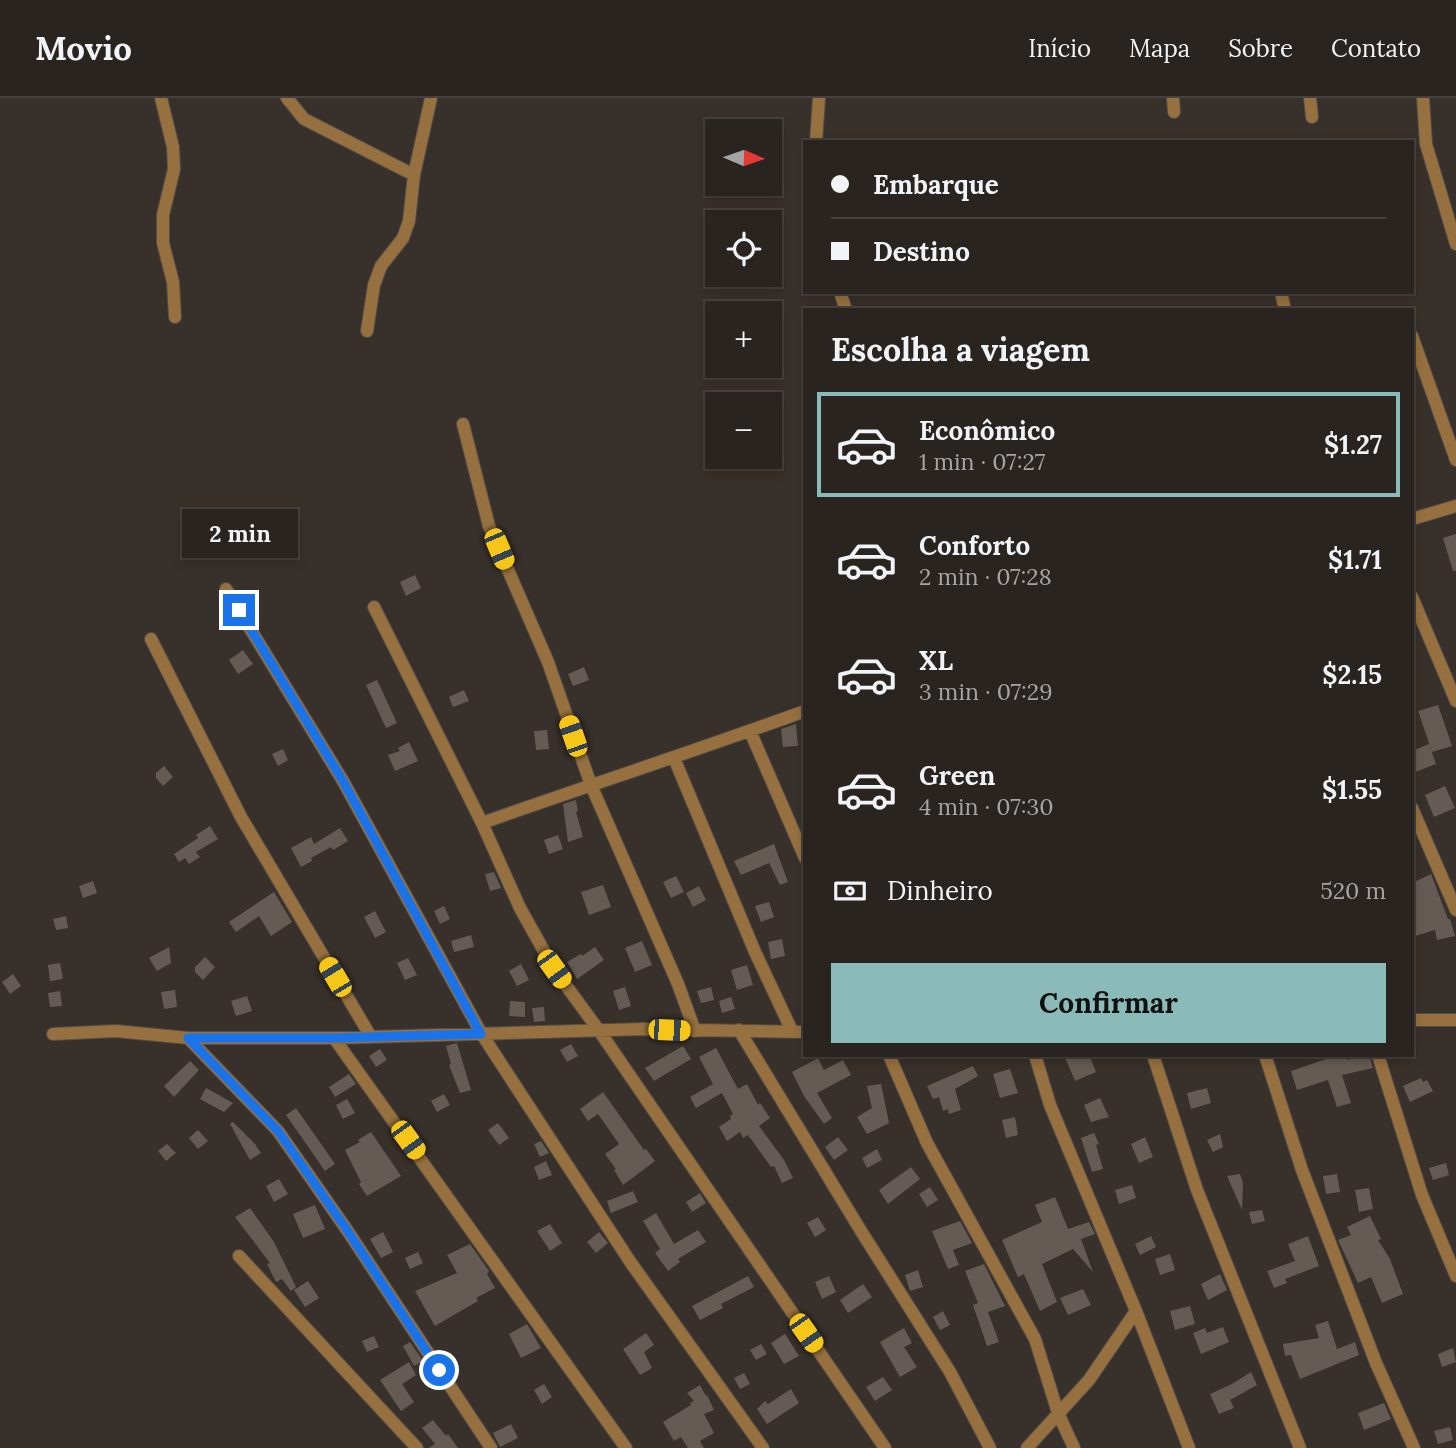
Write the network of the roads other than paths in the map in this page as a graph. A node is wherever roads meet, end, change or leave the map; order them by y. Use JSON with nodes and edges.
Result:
{"nodes":[{"id":1,"x":161,"y":98,"type":"edge"},
{"id":2,"x":287,"y":98,"type":"edge"},
{"id":3,"x":431,"y":98,"type":"edge"},
{"id":4,"x":819,"y":98,"type":"edge"},
{"id":5,"x":1173,"y":98,"type":"edge"},
{"id":6,"x":1310,"y":98,"type":"edge"},
{"id":7,"x":1423,"y":98,"type":"edge"},
{"id":8,"x":1174,"y":112,"type":"dead end"},
{"id":9,"x":1312,"y":117,"type":"dead end"},
{"id":10,"x":816,"y":140,"type":"edge"},
{"id":11,"x":414,"y":175,"type":"junction"},
{"id":12,"x":1456,"y":244,"type":"edge"},
{"id":13,"x":175,"y":317,"type":"dead end"},
{"id":14,"x":367,"y":331,"type":"dead end"},
{"id":15,"x":1414,"y":342,"type":"edge"},
{"id":16,"x":463,"y":424,"type":"dead end"},
{"id":17,"x":1456,"y":460,"type":"edge"},
{"id":18,"x":1456,"y":506,"type":"edge"},
{"id":19,"x":1414,"y":518,"type":"edge"},
{"id":20,"x":226,"y":589,"type":"dead end"},
{"id":21,"x":1414,"y":602,"type":"edge"},
{"id":22,"x":374,"y":607,"type":"dead end"},
{"id":23,"x":151,"y":639,"type":"dead end"},
{"id":24,"x":1456,"y":701,"type":"edge"},
{"id":25,"x":803,"y":712,"type":"edge"},
{"id":26,"x":750,"y":731,"type":"junction"},
{"id":27,"x":674,"y":758,"type":"junction"},
{"id":28,"x":591,"y":785,"type":"junction"},
{"id":29,"x":1414,"y":812,"type":"edge"},
{"id":30,"x":482,"y":823,"type":"junction"},
{"id":31,"x":803,"y":853,"type":"edge"},
{"id":32,"x":1456,"y":911,"type":"edge"},
{"id":33,"x":1414,"y":1020,"type":"edge"},
{"id":34,"x":1456,"y":1020,"type":"edge"},
{"id":35,"x":739,"y":1030,"type":"junction"},
{"id":36,"x":695,"y":1031,"type":"junction"},
{"id":37,"x":600,"y":1032,"type":"junction"},
{"id":38,"x":799,"y":1032,"type":"edge"},
{"id":39,"x":53,"y":1034,"type":"dead end"},
{"id":40,"x":481,"y":1034,"type":"junction"},
{"id":41,"x":371,"y":1037,"type":"junction"},
{"id":42,"x":188,"y":1038,"type":"junction"},
{"id":43,"x":334,"y":1038,"type":"junction"},
{"id":44,"x":890,"y":1057,"type":"edge"},
{"id":45,"x":1036,"y":1057,"type":"edge"},
{"id":46,"x":1154,"y":1057,"type":"edge"},
{"id":47,"x":1266,"y":1057,"type":"edge"},
{"id":48,"x":1379,"y":1057,"type":"edge"},
{"id":49,"x":239,"y":1256,"type":"dead end"},
{"id":50,"x":1456,"y":1276,"type":"edge"},
{"id":51,"x":1136,"y":1311,"type":"junction"},
{"id":52,"x":1058,"y":1413,"type":"junction"},
{"id":53,"x":416,"y":1448,"type":"edge"},
{"id":54,"x":491,"y":1448,"type":"edge"},
{"id":55,"x":626,"y":1448,"type":"edge"},
{"id":56,"x":763,"y":1448,"type":"edge"},
{"id":57,"x":885,"y":1448,"type":"edge"},
{"id":58,"x":990,"y":1448,"type":"edge"},
{"id":59,"x":1027,"y":1448,"type":"edge"},
{"id":60,"x":1074,"y":1448,"type":"edge"},
{"id":61,"x":1189,"y":1448,"type":"edge"},
{"id":62,"x":1300,"y":1448,"type":"edge"},
{"id":63,"x":1414,"y":1448,"type":"edge"}],
"edges":[{"from":1,"to":13,"type":"street"},
{"from":2,"to":11,"type":"street"},
{"from":3,"to":11,"type":"street"},
{"from":4,"to":10,"type":"street"},
{"from":5,"to":8,"type":"street"},
{"from":6,"to":9,"type":"street"},
{"from":7,"to":12,"type":"street"},
{"from":11,"to":14,"type":"street"},
{"from":15,"to":17,"type":"street"},
{"from":16,"to":28,"type":"street"},
{"from":18,"to":19,"type":"street"},
{"from":20,"to":40,"type":"street"},
{"from":21,"to":24,"type":"street"},
{"from":22,"to":30,"type":"street"},
{"from":23,"to":41,"type":"street"},
{"from":25,"to":26,"type":"street"},
{"from":26,"to":27,"type":"street"},
{"from":26,"to":31,"type":"street"},
{"from":27,"to":28,"type":"street"},
{"from":27,"to":38,"type":"street"},
{"from":28,"to":30,"type":"street"},
{"from":28,"to":36,"type":"street"},
{"from":29,"to":32,"type":"street"},
{"from":30,"to":37,"type":"street"},
{"from":33,"to":34,"type":"street"},
{"from":35,"to":36,"type":"street"},
{"from":35,"to":38,"type":"street"},
{"from":35,"to":58,"type":"street"},
{"from":36,"to":37,"type":"street"},
{"from":37,"to":40,"type":"street"},
{"from":37,"to":57,"type":"street"},
{"from":39,"to":42,"type":"street"},
{"from":40,"to":41,"type":"street"},
{"from":40,"to":56,"type":"street"},
{"from":41,"to":43,"type":"street"},
{"from":42,"to":43,"type":"street"},
{"from":42,"to":54,"type":"street"},
{"from":43,"to":55,"type":"street"},
{"from":44,"to":52,"type":"street"},
{"from":45,"to":51,"type":"street"},
{"from":46,"to":62,"type":"street"},
{"from":47,"to":63,"type":"street"},
{"from":48,"to":50,"type":"street"},
{"from":49,"to":53,"type":"street"},
{"from":51,"to":52,"type":"street"},
{"from":51,"to":61,"type":"street"},
{"from":52,"to":59,"type":"street"},
{"from":52,"to":60,"type":"street"}]}
